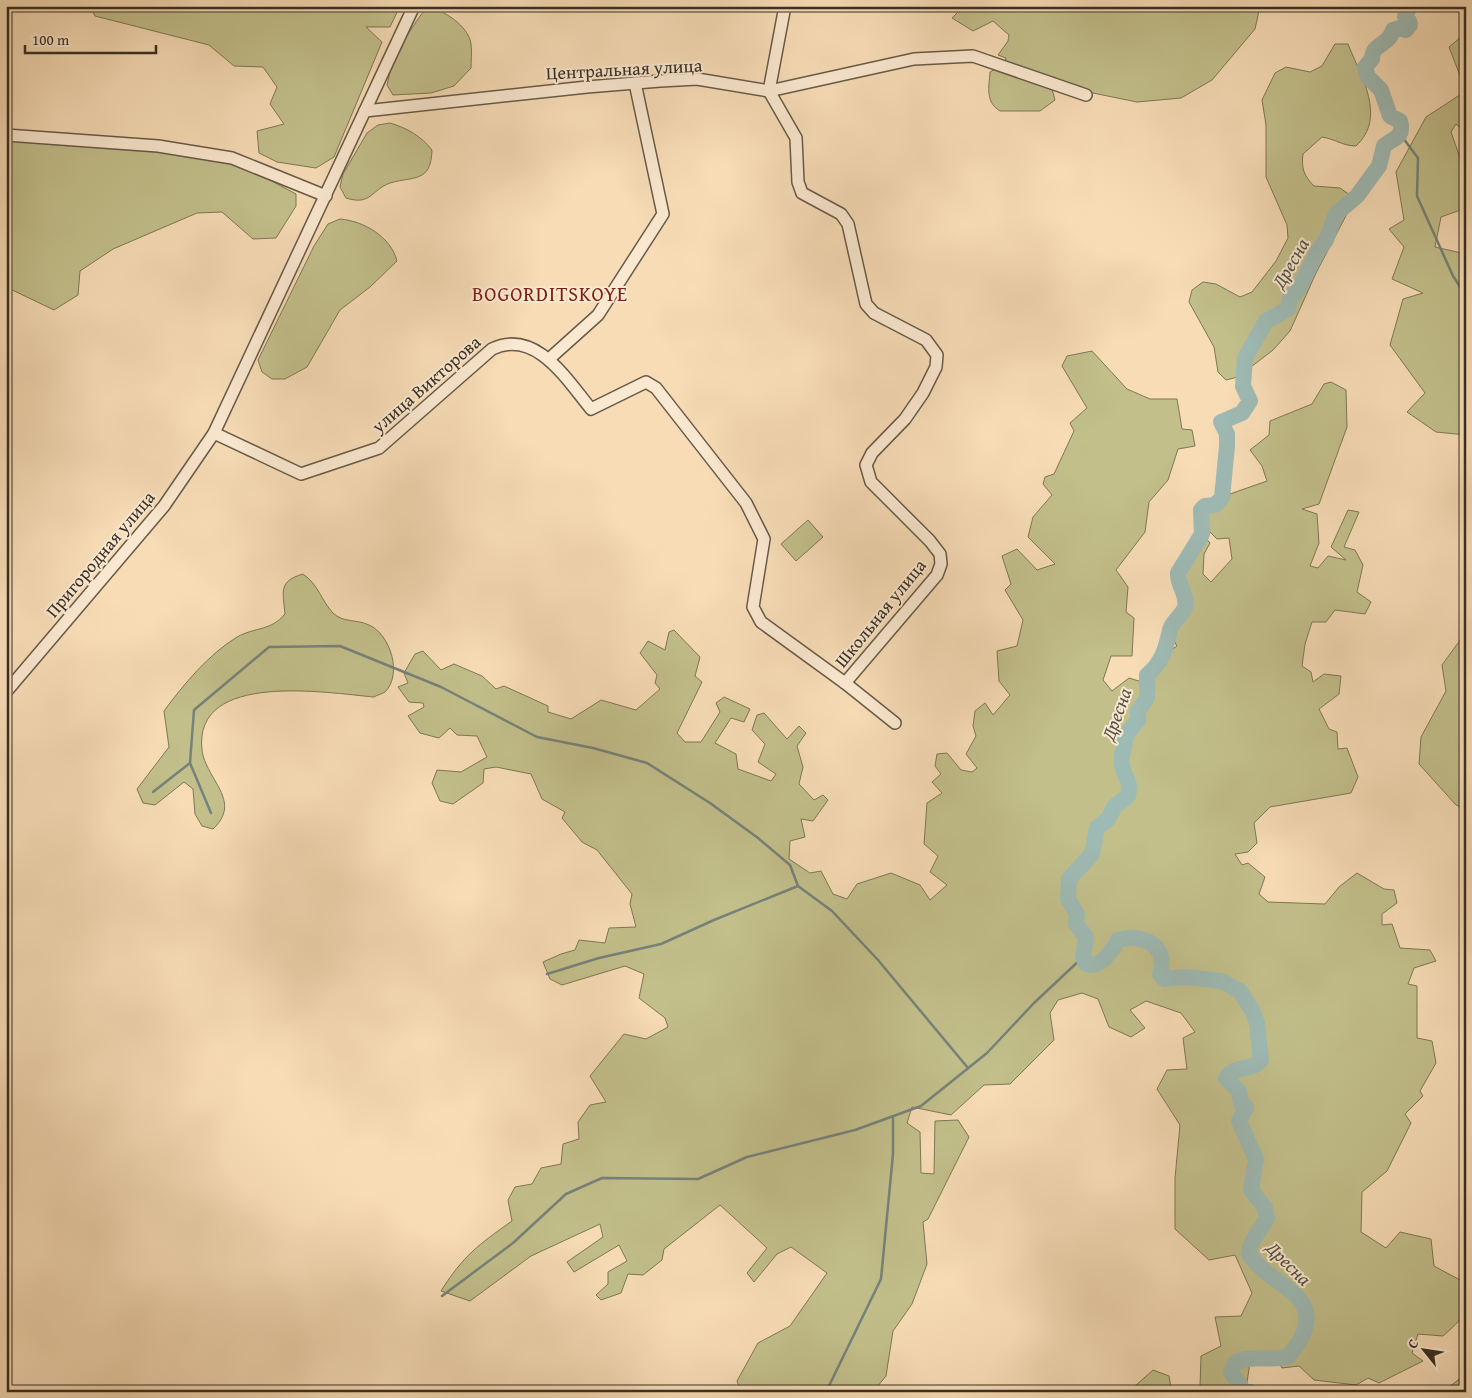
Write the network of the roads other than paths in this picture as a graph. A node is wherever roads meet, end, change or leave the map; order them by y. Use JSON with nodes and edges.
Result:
{"nodes":[{"id":1,"x":414,"y":6,"type":"edge"},
{"id":2,"x":785,"y":6,"type":"edge"},
{"id":3,"x":635,"y":83,"type":"junction"},
{"id":4,"x":769,"y":91,"type":"junction"},
{"id":5,"x":1086,"y":94,"type":"dead end"},
{"id":6,"x":366,"y":111,"type":"junction"},
{"id":7,"x":6,"y":135,"type":"edge"},
{"id":8,"x":326,"y":196,"type":"junction"},
{"id":9,"x":549,"y":359,"type":"junction"},
{"id":10,"x":214,"y":432,"type":"junction"},
{"id":11,"x":746,"y":504,"type":"joint"},
{"id":12,"x":845,"y":683,"type":"junction"},
{"id":13,"x":6,"y":692,"type":"edge"},
{"id":14,"x":895,"y":723,"type":"dead end"}],
"edges":[{"from":1,"to":6,"type":"street","name":"Пригородная улица"},
{"from":2,"to":4,"type":"street"},
{"from":3,"to":4,"type":"street","name":"Центральная улица"},
{"from":3,"to":6,"type":"street","name":"Центральная улица"},
{"from":3,"to":9,"type":"street"},
{"from":4,"to":5,"type":"street","name":"Центральная улица"},
{"from":4,"to":12,"type":"street","name":"Школьная улица"},
{"from":6,"to":8,"type":"street","name":"Пригородная улица"},
{"from":7,"to":8,"type":"street"},
{"from":8,"to":10,"type":"street","name":"Пригородная улица"},
{"from":9,"to":10,"type":"street","name":"улица Викторова"},
{"from":9,"to":11,"type":"street","name":"улица Викторова"},
{"from":10,"to":13,"type":"street","name":"Пригородная улица"},
{"from":11,"to":12,"type":"street","name":"Школьная улица"},
{"from":12,"to":14,"type":"street","name":"Школьная улица"}]}
